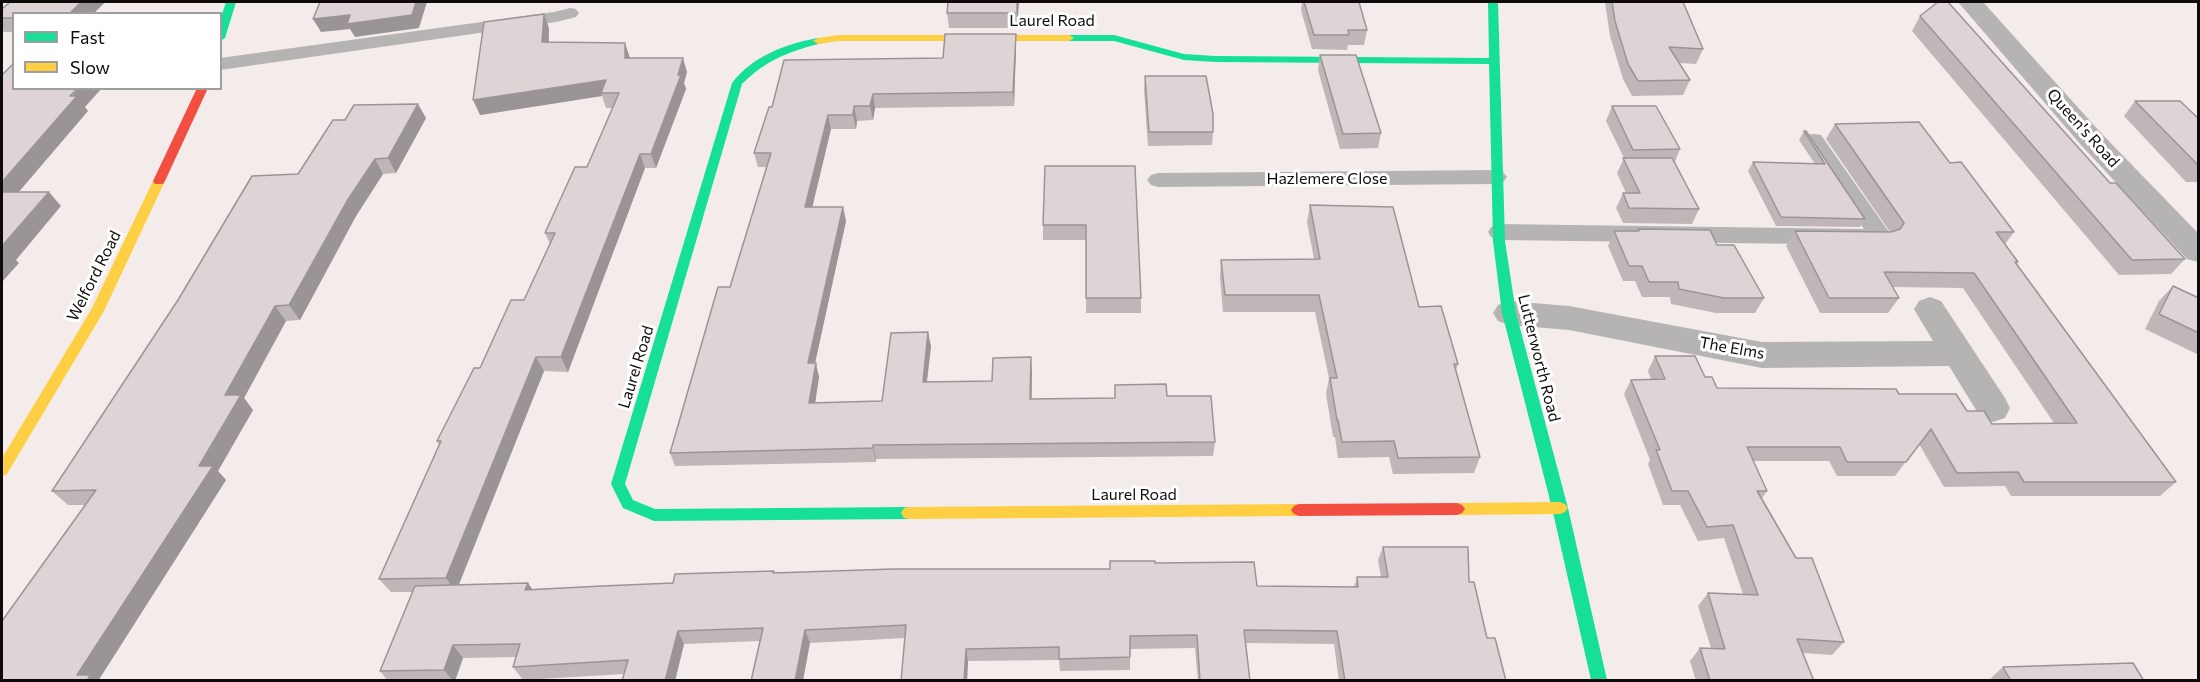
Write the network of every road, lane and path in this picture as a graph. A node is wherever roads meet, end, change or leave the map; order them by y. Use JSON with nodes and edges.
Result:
{"nodes":[{"id":1,"x":231,"y":2,"type":"edge"},
{"id":2,"x":1493,"y":2,"type":"edge"},
{"id":3,"x":1970,"y":2,"type":"edge"},
{"id":4,"x":570,"y":13,"type":"dead end"},
{"id":5,"x":222,"y":31,"type":"edge"},
{"id":6,"x":1492,"y":61,"type":"junction"},
{"id":7,"x":222,"y":64,"type":"edge"},
{"id":8,"x":202,"y":90,"type":"edge"},
{"id":9,"x":1814,"y":140,"type":"edge"},
{"id":10,"x":1496,"y":177,"type":"junction"},
{"id":11,"x":1158,"y":180,"type":"dead end"},
{"id":12,"x":1499,"y":232,"type":"junction"},
{"id":13,"x":2199,"y":251,"type":"edge"},
{"id":14,"x":1930,"y":309,"type":"dead end"},
{"id":15,"x":1509,"y":314,"type":"junction"},
{"id":16,"x":1958,"y":353,"type":"junction"},
{"id":17,"x":1993,"y":408,"type":"dead end"},
{"id":18,"x":2,"y":470,"type":"edge"},
{"id":19,"x":1560,"y":508,"type":"junction"},
{"id":20,"x":1599,"y":681,"type":"edge"}],
"edges":[{"from":1,"to":5,"type":"street"},
{"from":2,"to":6,"type":"street","name":"Lutterworth Road"},
{"from":3,"to":13,"type":"street","name":"Queen's Road"},
{"from":4,"to":7,"type":"lane"},
{"from":6,"to":10,"type":"street","name":"Lutterworth Road"},
{"from":6,"to":19,"type":"street","name":"Laurel Road"},
{"from":8,"to":18,"type":"street","name":"Welford Road"},
{"from":9,"to":12,"type":"lane"},
{"from":10,"to":11,"type":"lane","name":"Hazlemere Close"},
{"from":10,"to":12,"type":"street","name":"Lutterworth Road"},
{"from":12,"to":15,"type":"street","name":"Lutterworth Road"},
{"from":14,"to":16,"type":"street"},
{"from":15,"to":16,"type":"street","name":"The Elms"},
{"from":15,"to":19,"type":"street","name":"Lutterworth Road"},
{"from":16,"to":17,"type":"street"},
{"from":19,"to":20,"type":"street","name":"Lutterworth Road"}]}
